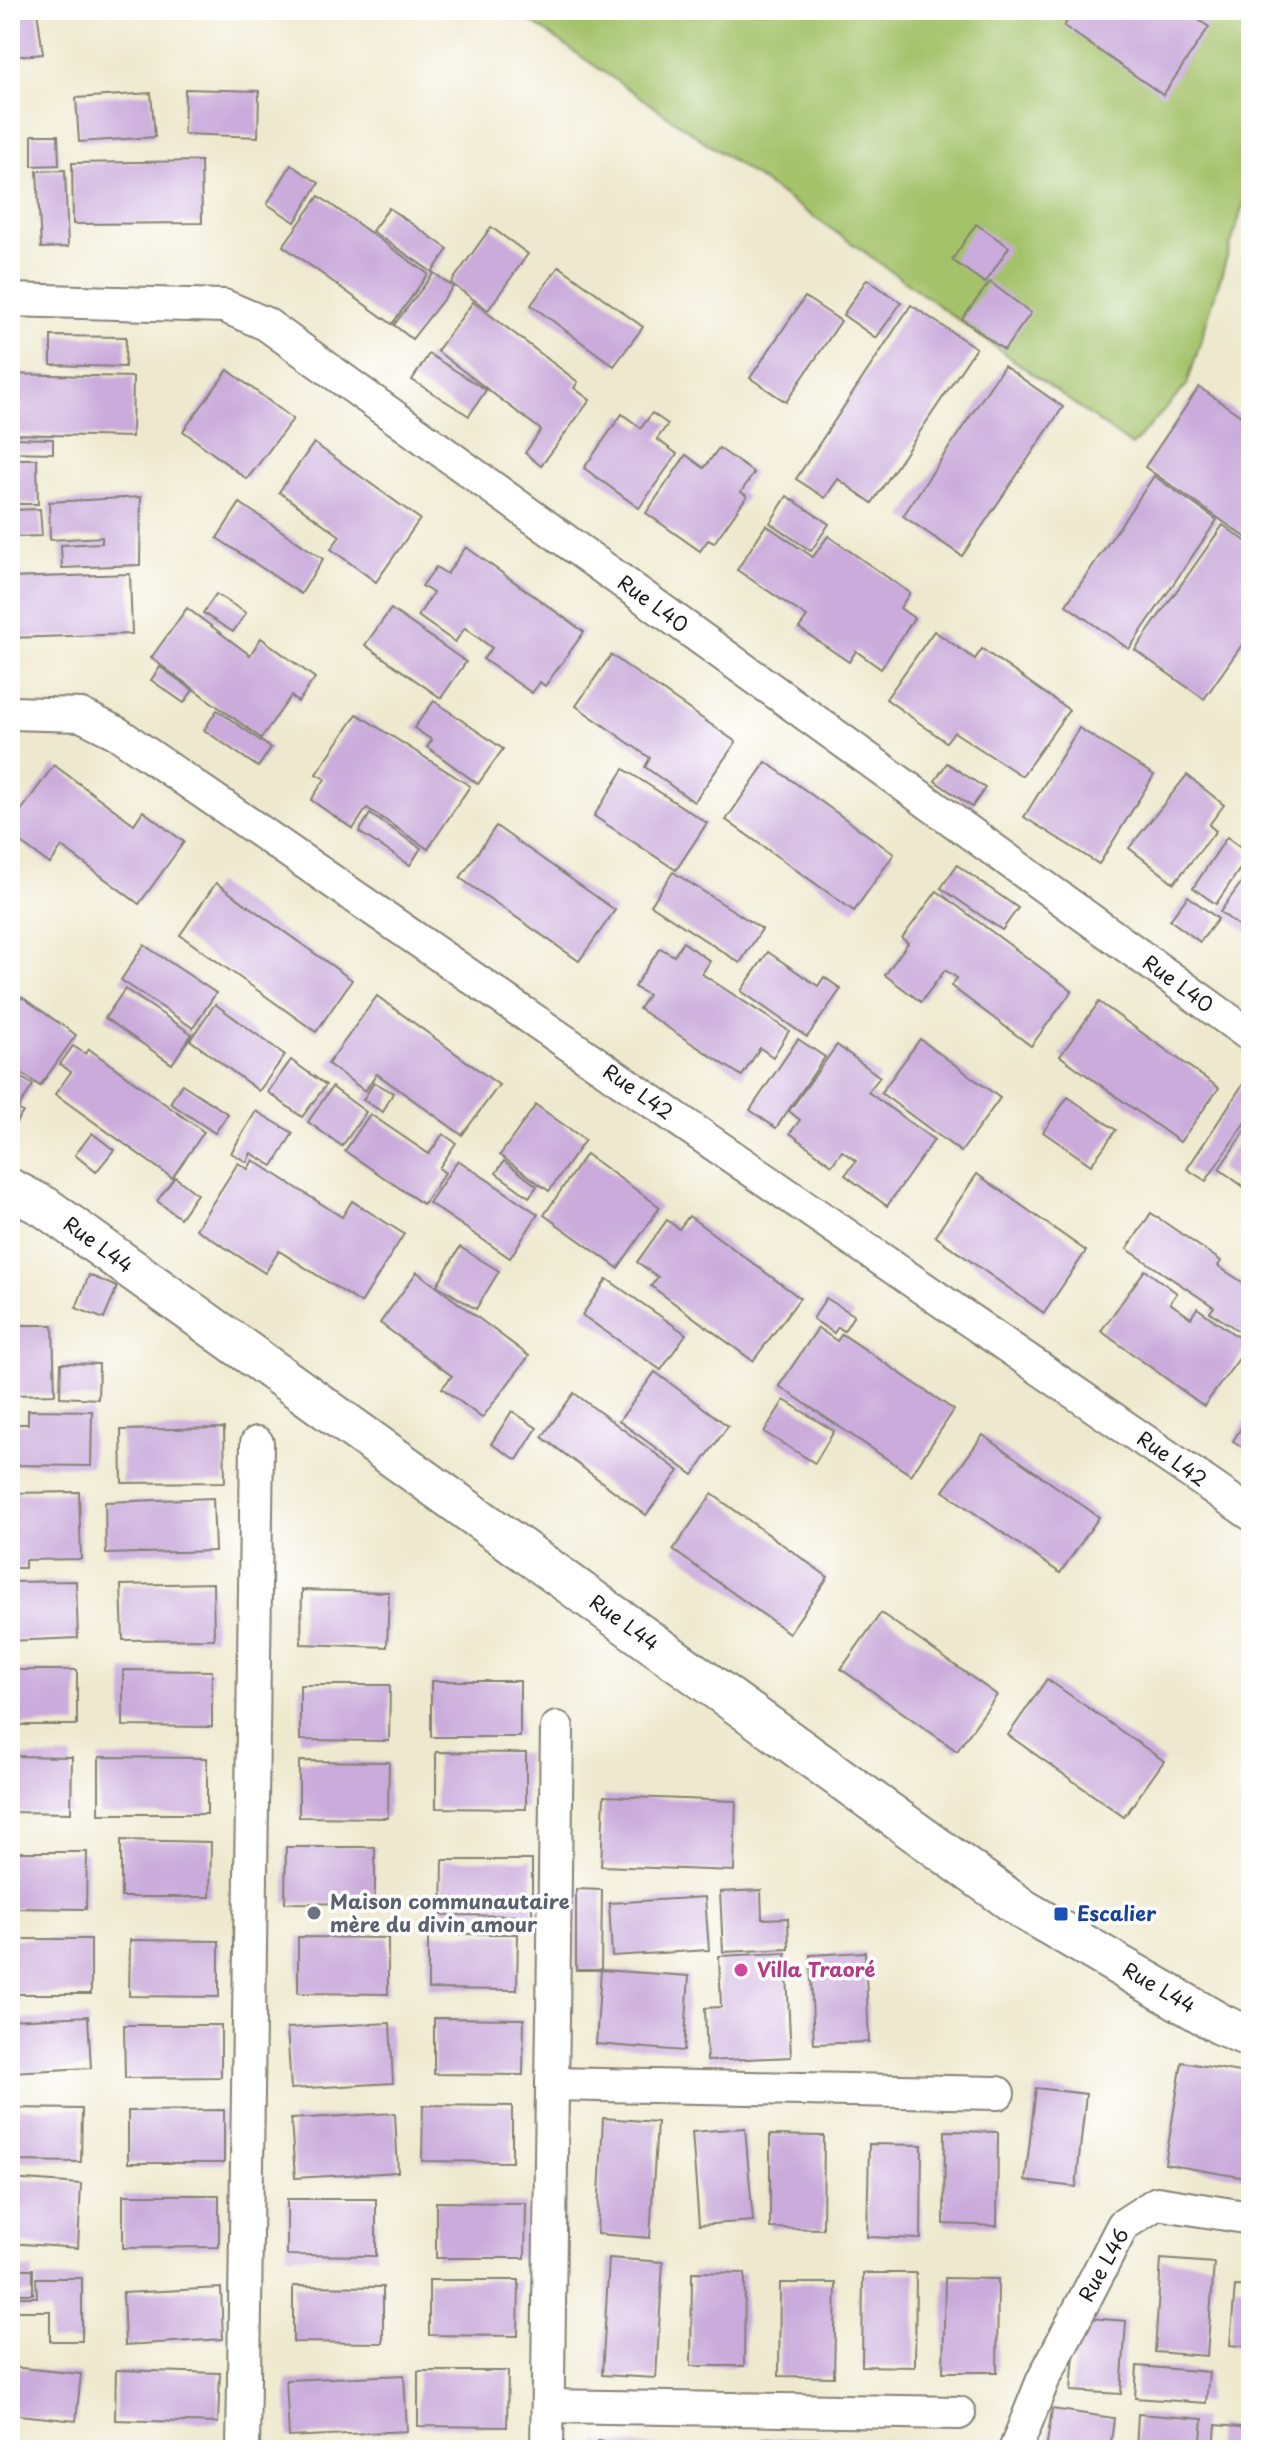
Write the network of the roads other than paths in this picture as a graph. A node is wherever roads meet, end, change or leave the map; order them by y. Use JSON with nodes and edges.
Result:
{"nodes":[{"id":1,"x":10,"y":300,"type":"edge"},
{"id":2,"x":10,"y":713,"type":"edge"},
{"id":3,"x":1251,"y":1036,"type":"edge"},
{"id":4,"x":10,"y":1189,"type":"edge"},
{"id":5,"x":257,"y":1443,"type":"dead end"},
{"id":6,"x":1251,"y":1514,"type":"edge"},
{"id":7,"x":557,"y":1728,"type":"dead end"},
{"id":8,"x":1251,"y":2037,"type":"edge"},
{"id":9,"x":552,"y":2084,"type":"junction"},
{"id":10,"x":998,"y":2093,"type":"dead end"},
{"id":11,"x":1251,"y":2218,"type":"edge"},
{"id":12,"x":548,"y":2406,"type":"junction"},
{"id":13,"x":959,"y":2413,"type":"dead end"},
{"id":14,"x":243,"y":2450,"type":"edge"},
{"id":15,"x":547,"y":2450,"type":"edge"},
{"id":16,"x":1015,"y":2450,"type":"edge"}],
"edges":[{"from":1,"to":3,"type":"street","name":"Rue L40"},
{"from":2,"to":6,"type":"street","name":"Rue L42"},
{"from":4,"to":8,"type":"street","name":"Rue L44"},
{"from":5,"to":14,"type":"street"},
{"from":7,"to":9,"type":"street"},
{"from":9,"to":10,"type":"street"},
{"from":9,"to":12,"type":"street"},
{"from":11,"to":16,"type":"street","name":"Rue L46"},
{"from":12,"to":13,"type":"street"},
{"from":12,"to":15,"type":"street"}]}
